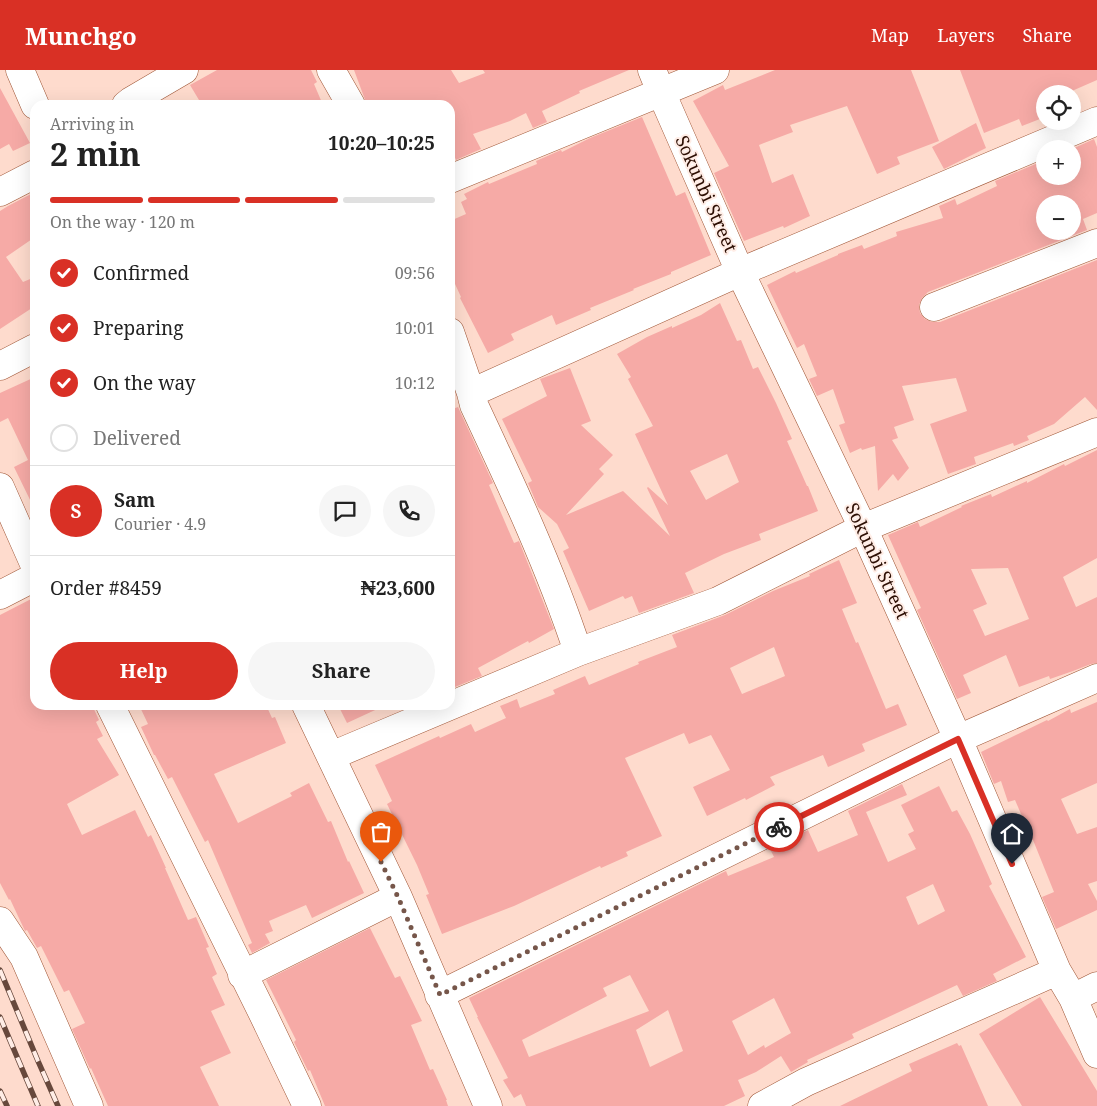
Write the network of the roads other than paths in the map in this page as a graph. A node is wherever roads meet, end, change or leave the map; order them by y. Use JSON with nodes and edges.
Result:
{"nodes":[{"id":1,"x":20,"y":70,"type":"edge"},
{"id":2,"x":184,"y":70,"type":"edge"},
{"id":3,"x":331,"y":70,"type":"edge"},
{"id":4,"x":715,"y":70,"type":"edge"},
{"id":5,"x":656,"y":81,"type":"edge"},
{"id":6,"x":34,"y":100,"type":"edge"},
{"id":7,"x":133,"y":100,"type":"edge"},
{"id":8,"x":348,"y":100,"type":"edge"},
{"id":9,"x":1097,"y":121,"type":"edge"},
{"id":10,"x":30,"y":177,"type":"edge"},
{"id":11,"x":455,"y":177,"type":"edge"},
{"id":12,"x":0,"y":192,"type":"edge"},
{"id":13,"x":1097,"y":243,"type":"edge"},
{"id":14,"x":740,"y":272,"type":"junction"},
{"id":15,"x":934,"y":307,"type":"dead end"},
{"id":16,"x":455,"y":347,"type":"edge"},
{"id":17,"x":30,"y":351,"type":"edge"},
{"id":18,"x":0,"y":366,"type":"edge"},
{"id":19,"x":471,"y":393,"type":"junction"},
{"id":20,"x":1097,"y":432,"type":"edge"},
{"id":21,"x":0,"y":487,"type":"edge"},
{"id":22,"x":863,"y":528,"type":"junction"},
{"id":23,"x":30,"y":555,"type":"edge"},
{"id":24,"x":30,"y":580,"type":"edge"},
{"id":25,"x":0,"y":595,"type":"edge"},
{"id":26,"x":578,"y":652,"type":"junction"},
{"id":27,"x":1097,"y":678,"type":"edge"},
{"id":28,"x":455,"y":704,"type":"edge"},
{"id":29,"x":112,"y":710,"type":"edge"},
{"id":30,"x":308,"y":710,"type":"edge"},
{"id":31,"x":440,"y":710,"type":"edge"},
{"id":32,"x":958,"y":739,"type":"junction"},
{"id":33,"x":331,"y":756,"type":"junction"},
{"id":34,"x":398,"y":897,"type":"junction"},
{"id":35,"x":0,"y":921,"type":"edge"},
{"id":36,"x":1058,"y":971,"type":"junction"},
{"id":37,"x":242,"y":975,"type":"junction"},
{"id":38,"x":1097,"y":986,"type":"edge"},
{"id":39,"x":440,"y":995,"type":"junction"},
{"id":40,"x":1073,"y":998,"type":"junction"},
{"id":41,"x":1097,"y":1054,"type":"edge"},
{"id":42,"x":89,"y":1106,"type":"edge"},
{"id":43,"x":306,"y":1106,"type":"edge"},
{"id":44,"x":488,"y":1106,"type":"edge"},
{"id":45,"x":762,"y":1106,"type":"edge"}],
"edges":[{"from":1,"to":6,"type":"street"},
{"from":2,"to":7,"type":"street"},
{"from":3,"to":8,"type":"street"},
{"from":4,"to":5,"type":"street"},
{"from":5,"to":11,"type":"street"},
{"from":5,"to":14,"type":"street","name":"Sokunbi Street"},
{"from":9,"to":14,"type":"street"},
{"from":10,"to":12,"type":"street"},
{"from":13,"to":15,"type":"street"},
{"from":14,"to":19,"type":"street"},
{"from":14,"to":22,"type":"street","name":"Sokunbi Street"},
{"from":16,"to":19,"type":"street"},
{"from":17,"to":18,"type":"street"},
{"from":19,"to":26,"type":"street"},
{"from":20,"to":22,"type":"street"},
{"from":21,"to":23,"type":"street"},
{"from":22,"to":26,"type":"street"},
{"from":22,"to":32,"type":"street","name":"Sokunbi Street"},
{"from":24,"to":25,"type":"street"},
{"from":26,"to":28,"type":"street"},
{"from":27,"to":32,"type":"street"},
{"from":29,"to":37,"type":"street"},
{"from":30,"to":33,"type":"street"},
{"from":31,"to":33,"type":"street"},
{"from":32,"to":36,"type":"street","name":"Sokunbi Street"},
{"from":32,"to":39,"type":"street"},
{"from":33,"to":34,"type":"street"},
{"from":34,"to":37,"type":"street"},
{"from":34,"to":39,"type":"street"},
{"from":35,"to":42,"type":"street"},
{"from":36,"to":40,"type":"street","name":"Sokunbi Street"},
{"from":36,"to":45,"type":"street"},
{"from":37,"to":43,"type":"street"},
{"from":38,"to":40,"type":"street"},
{"from":39,"to":44,"type":"street"},
{"from":40,"to":41,"type":"street","name":"Sokunbi Street"}]}
